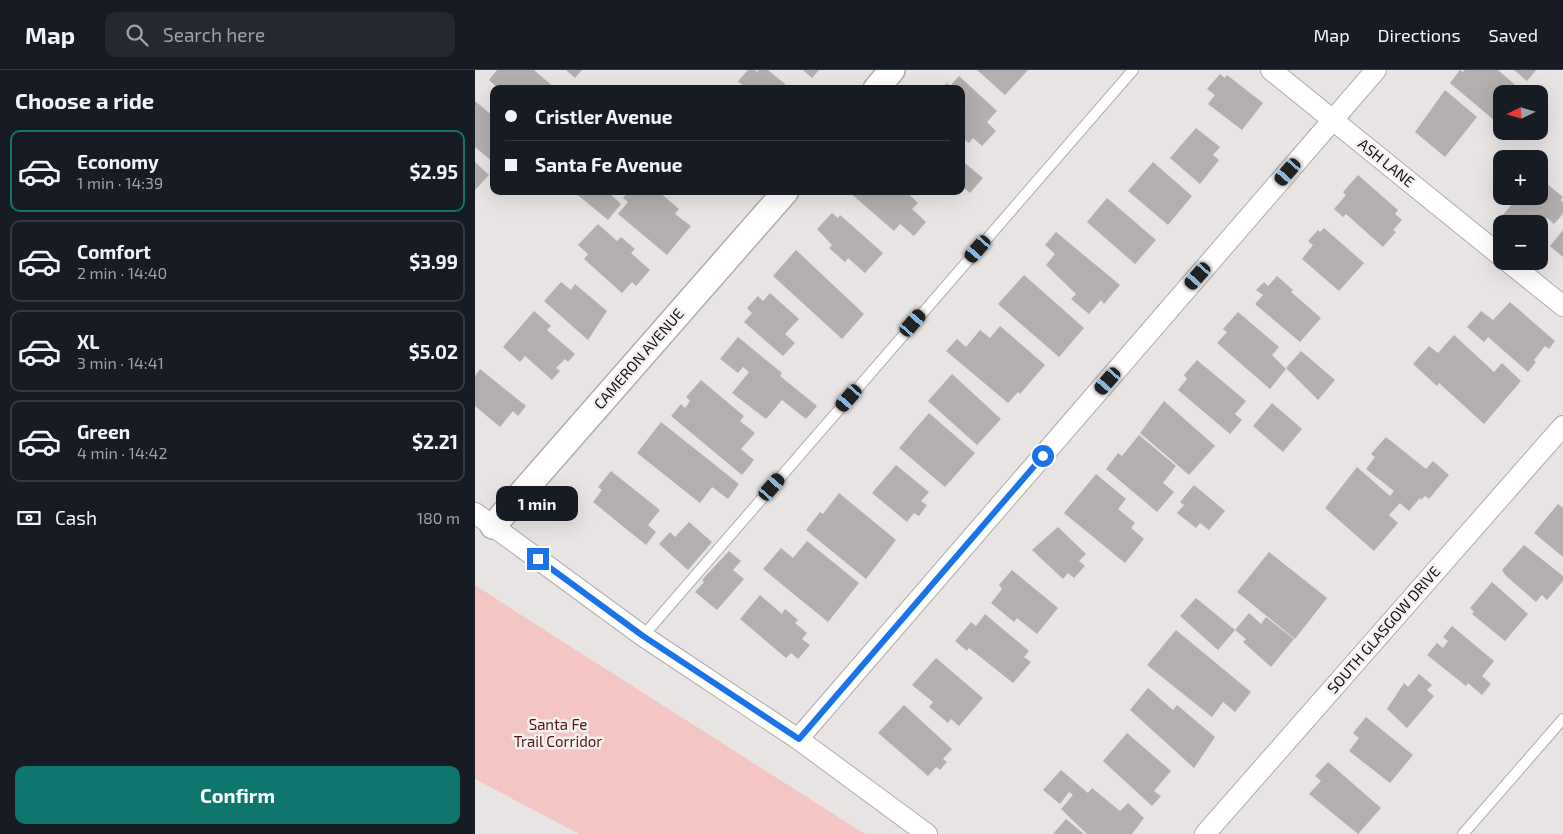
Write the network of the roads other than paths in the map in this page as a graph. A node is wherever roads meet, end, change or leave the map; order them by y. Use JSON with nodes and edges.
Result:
{"nodes":[{"id":1,"x":892,"y":70,"type":"edge"},
{"id":2,"x":1133,"y":70,"type":"edge"},
{"id":3,"x":1271,"y":70,"type":"edge"},
{"id":4,"x":1376,"y":70,"type":"edge"},
{"id":5,"x":879,"y":85,"type":"edge"},
{"id":6,"x":1333,"y":120,"type":"junction"},
{"id":7,"x":782,"y":195,"type":"edge"},
{"id":8,"x":1493,"y":250,"type":"edge"},
{"id":9,"x":1518,"y":270,"type":"edge"},
{"id":10,"x":1563,"y":306,"type":"edge"},
{"id":11,"x":1563,"y":426,"type":"edge"},
{"id":12,"x":484,"y":520,"type":"edge"},
{"id":13,"x":643,"y":636,"type":"junction"},
{"id":14,"x":1563,"y":719,"type":"edge"},
{"id":15,"x":799,"y":739,"type":"junction"},
{"id":16,"x":927,"y":834,"type":"edge"},
{"id":17,"x":1205,"y":834,"type":"edge"},
{"id":18,"x":1463,"y":834,"type":"edge"}],
"edges":[{"from":1,"to":5,"type":"street"},
{"from":2,"to":13,"type":"lane"},
{"from":3,"to":6,"type":"street","name":"ASH LANE"},
{"from":4,"to":6,"type":"street"},
{"from":6,"to":8,"type":"street","name":"ASH LANE"},
{"from":6,"to":15,"type":"street"},
{"from":7,"to":12,"type":"street","name":"CAMERON AVENUE"},
{"from":9,"to":10,"type":"street"},
{"from":11,"to":17,"type":"street","name":"SOUTH GLASGOW DRIVE"},
{"from":12,"to":13,"type":"street"},
{"from":13,"to":15,"type":"street"},
{"from":14,"to":18,"type":"lane"},
{"from":15,"to":16,"type":"street"}]}
